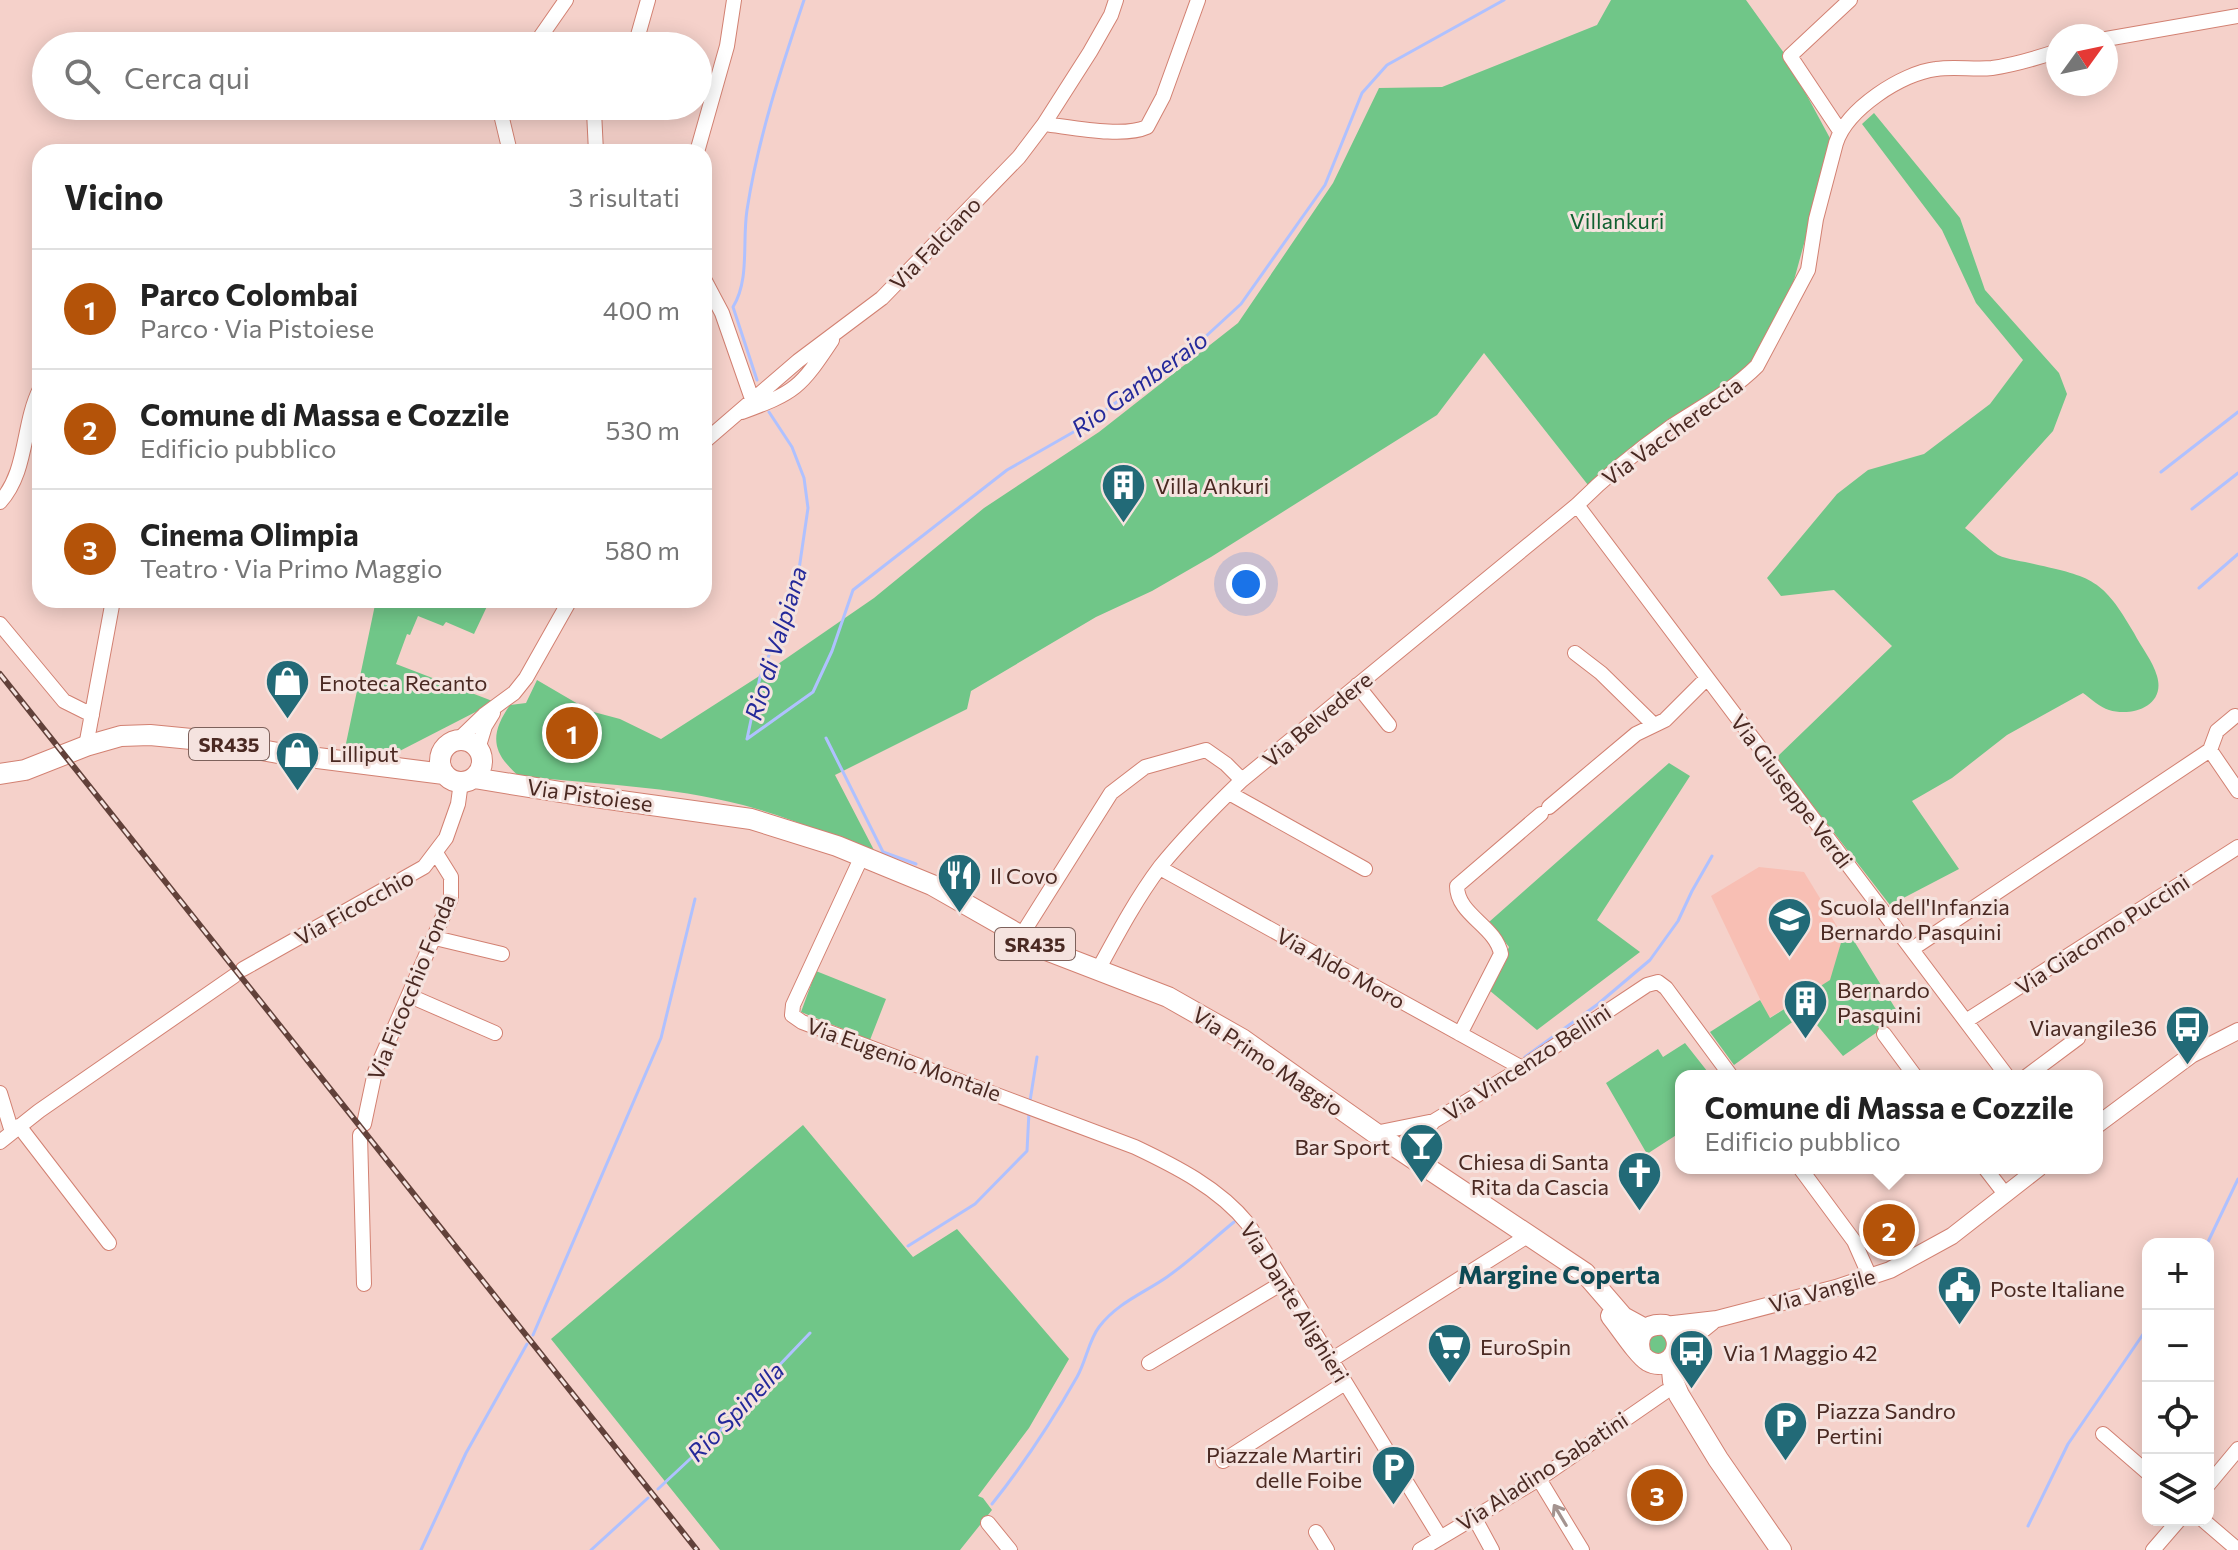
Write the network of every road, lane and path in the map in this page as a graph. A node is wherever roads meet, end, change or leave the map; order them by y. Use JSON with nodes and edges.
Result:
{"nodes":[{"id":1,"x":566,"y":0,"type":"edge"},
{"id":2,"x":648,"y":0,"type":"edge"},
{"id":3,"x":734,"y":0,"type":"edge"},
{"id":4,"x":1116,"y":0,"type":"edge"},
{"id":5,"x":1198,"y":0,"type":"edge"},
{"id":6,"x":1850,"y":0,"type":"edge"},
{"id":7,"x":2238,"y":16,"type":"edge"},
{"id":8,"x":544,"y":32,"type":"edge"},
{"id":9,"x":639,"y":32,"type":"edge"},
{"id":10,"x":2118,"y":37,"type":"edge"},
{"id":11,"x":2046,"y":54,"type":"edge"},
{"id":12,"x":712,"y":99,"type":"edge"},
{"id":13,"x":502,"y":120,"type":"edge"},
{"id":14,"x":594,"y":120,"type":"edge"},
{"id":15,"x":706,"y":120,"type":"edge"},
{"id":16,"x":1044,"y":124,"type":"junction"},
{"id":17,"x":1840,"y":131,"type":"junction"},
{"id":18,"x":508,"y":144,"type":"edge"},
{"id":19,"x":596,"y":144,"type":"edge"},
{"id":20,"x":699,"y":144,"type":"edge"},
{"id":21,"x":712,"y":294,"type":"edge"},
{"id":22,"x":837,"y":333,"type":"junction"},
{"id":23,"x":752,"y":399,"type":"junction"},
{"id":24,"x":32,"y":409,"type":"edge"},
{"id":25,"x":735,"y":414,"type":"junction"},
{"id":26,"x":712,"y":435,"type":"edge"},
{"id":27,"x":0,"y":502,"type":"edge"},
{"id":28,"x":1577,"y":505,"type":"junction"},
{"id":29,"x":112,"y":608,"type":"edge"},
{"id":30,"x":566,"y":608,"type":"edge"},
{"id":31,"x":0,"y":624,"type":"edge"},
{"id":32,"x":1575,"y":653,"type":"dead end"},
{"id":33,"x":1707,"y":678,"type":"junction"},
{"id":34,"x":1357,"y":685,"type":"junction"},
{"id":35,"x":497,"y":707,"type":"junction"},
{"id":36,"x":92,"y":715,"type":"junction"},
{"id":37,"x":2235,"y":716,"type":"dead end"},
{"id":38,"x":1653,"y":724,"type":"junction"},
{"id":39,"x":1389,"y":725,"type":"dead end"},
{"id":40,"x":451,"y":744,"type":"junction"},
{"id":41,"x":86,"y":746,"type":"junction"},
{"id":42,"x":2210,"y":750,"type":"junction"},
{"id":43,"x":380,"y":767,"type":"junction"},
{"id":44,"x":468,"y":768,"type":"junction"},
{"id":45,"x":0,"y":774,"type":"edge"},
{"id":46,"x":1242,"y":780,"type":"junction"},
{"id":47,"x":2238,"y":791,"type":"edge"},
{"id":48,"x":1229,"y":793,"type":"junction"},
{"id":49,"x":671,"y":806,"type":"joint"},
{"id":50,"x":2238,"y":847,"type":"edge"},
{"id":51,"x":436,"y":853,"type":"junction"},
{"id":52,"x":862,"y":856,"type":"junction"},
{"id":53,"x":1160,"y":868,"type":"junction"},
{"id":54,"x":1365,"y":869,"type":"dead end"},
{"id":55,"x":1021,"y":936,"type":"junction"},
{"id":56,"x":435,"y":938,"type":"junction"},
{"id":57,"x":1912,"y":949,"type":"junction"},
{"id":58,"x":502,"y":954,"type":"dead end"},
{"id":59,"x":1098,"y":970,"type":"junction"},
{"id":60,"x":410,"y":996,"type":"junction"},
{"id":61,"x":1966,"y":1021,"type":"junction"},
{"id":62,"x":2238,"y":1031,"type":"edge"},
{"id":63,"x":495,"y":1033,"type":"dead end"},
{"id":64,"x":1460,"y":1034,"type":"junction"},
{"id":65,"x":1884,"y":1034,"type":"dead end"},
{"id":66,"x":2078,"y":1038,"type":"dead end"},
{"id":67,"x":2238,"y":1038,"type":"edge"},
{"id":68,"x":2198,"y":1052,"type":"junction"},
{"id":69,"x":1522,"y":1068,"type":"junction"},
{"id":70,"x":1727,"y":1070,"type":"edge"},
{"id":71,"x":1911,"y":1070,"type":"edge"},
{"id":72,"x":2003,"y":1070,"type":"edge"},
{"id":73,"x":2035,"y":1070,"type":"edge"},
{"id":74,"x":0,"y":1093,"type":"edge"},
{"id":75,"x":1046,"y":1112,"type":"joint"},
{"id":76,"x":1434,"y":1121,"type":"junction"},
{"id":77,"x":2103,"y":1121,"type":"edge"},
{"id":78,"x":10,"y":1133,"type":"edge"},
{"id":79,"x":1375,"y":1133,"type":"junction"},
{"id":80,"x":1405,"y":1153,"type":"junction"},
{"id":81,"x":1804,"y":1174,"type":"edge"},
{"id":82,"x":1990,"y":1174,"type":"edge"},
{"id":83,"x":2031,"y":1174,"type":"edge"},
{"id":84,"x":2005,"y":1194,"type":"junction"},
{"id":85,"x":1529,"y":1235,"type":"junction"},
{"id":86,"x":109,"y":1243,"type":"dead end"},
{"id":87,"x":1572,"y":1265,"type":"junction"},
{"id":88,"x":1870,"y":1277,"type":"junction"},
{"id":89,"x":1284,"y":1282,"type":"junction"},
{"id":90,"x":364,"y":1284,"type":"dead end"},
{"id":91,"x":1717,"y":1319,"type":"junction"},
{"id":92,"x":1655,"y":1327,"type":"junction"},
{"id":93,"x":1660,"y":1356,"type":"junction"},
{"id":94,"x":1331,"y":1360,"type":"junction"},
{"id":95,"x":1149,"y":1363,"type":"dead end"},
{"id":96,"x":1345,"y":1383,"type":"junction"},
{"id":97,"x":1665,"y":1392,"type":"junction"},
{"id":98,"x":2103,"y":1434,"type":"dead end"},
{"id":99,"x":2238,"y":1449,"type":"edge"},
{"id":100,"x":1223,"y":1461,"type":"dead end"},
{"id":101,"x":2142,"y":1468,"type":"edge"},
{"id":102,"x":2214,"y":1478,"type":"edge"},
{"id":103,"x":1539,"y":1479,"type":"junction"},
{"id":104,"x":1474,"y":1517,"type":"junction"},
{"id":105,"x":988,"y":1523,"type":"dead end"},
{"id":106,"x":2174,"y":1526,"type":"edge"},
{"id":107,"x":2210,"y":1526,"type":"edge"},
{"id":108,"x":1316,"y":1532,"type":"dead end"},
{"id":109,"x":1440,"y":1537,"type":"junction"},
{"id":110,"x":1010,"y":1550,"type":"edge"},
{"id":111,"x":1327,"y":1550,"type":"edge"},
{"id":112,"x":1420,"y":1550,"type":"edge"},
{"id":113,"x":1492,"y":1550,"type":"edge"},
{"id":114,"x":1582,"y":1550,"type":"edge"},
{"id":115,"x":1768,"y":1550,"type":"edge"},
{"id":116,"x":1781,"y":1550,"type":"edge"},
{"id":117,"x":2153,"y":1550,"type":"edge"},
{"id":118,"x":2238,"y":1550,"type":"edge"}],
"edges":[{"from":1,"to":8,"type":"street"},
{"from":2,"to":9,"type":"street"},
{"from":3,"to":12,"type":"street"},
{"from":4,"to":16,"type":"street","name":"Via Falciano"},
{"from":5,"to":16,"type":"street"},
{"from":6,"to":17,"type":"street"},
{"from":7,"to":10,"type":"street"},
{"from":11,"to":17,"type":"street"},
{"from":13,"to":18,"type":"street"},
{"from":14,"to":19,"type":"street"},
{"from":15,"to":20,"type":"street"},
{"from":16,"to":22,"type":"street","name":"Via Falciano"},
{"from":17,"to":28,"type":"street","name":"Via Vacchereccia"},
{"from":21,"to":23,"type":"street"},
{"from":22,"to":23,"type":"street","name":"Via Falciano"},
{"from":22,"to":25,"type":"street"},
{"from":23,"to":25,"type":"street","name":"Via Falciano"},
{"from":24,"to":27,"type":"street"},
{"from":25,"to":26,"type":"street","name":"Via Falciano"},
{"from":28,"to":33,"type":"street","name":"Via Giuseppe Verdi"},
{"from":28,"to":34,"type":"street","name":"Via Belvedere"},
{"from":29,"to":36,"type":"street"},
{"from":30,"to":35,"type":"street"},
{"from":31,"to":36,"type":"street"},
{"from":32,"to":38,"type":"street"},
{"from":33,"to":38,"type":"street"},
{"from":33,"to":57,"type":"street","name":"Via Giuseppe Verdi"},
{"from":34,"to":39,"type":"street"},
{"from":34,"to":46,"type":"street","name":"Via Belvedere"},
{"from":35,"to":40,"type":"street"},
{"from":35,"to":44,"type":"street"},
{"from":36,"to":41,"type":"street"},
{"from":37,"to":42,"type":"street"},
{"from":38,"to":64,"type":"street"},
{"from":40,"to":43,"type":"main road","number":"SR435"},
{"from":40,"to":44,"type":"main road","name":"Via Pistoiese"},
{"from":40,"to":44,"type":"main road"},
{"from":41,"to":43,"type":"main road","number":"SR435"},
{"from":41,"to":45,"type":"main road","number":"SR435"},
{"from":42,"to":47,"type":"street"},
{"from":42,"to":57,"type":"street"},
{"from":43,"to":44,"type":"main road","number":"SR435"},
{"from":44,"to":49,"type":"main road","name":"Via Pistoiese","number":"SR435"},
{"from":44,"to":51,"type":"street","name":"Via Ficocchio"},
{"from":46,"to":48,"type":"street","name":"Via Belvedere"},
{"from":46,"to":55,"type":"street"},
{"from":48,"to":53,"type":"street","name":"Via Belvedere"},
{"from":48,"to":54,"type":"street"},
{"from":49,"to":52,"type":"main road","name":"Via Primo Maggio","number":"SR435"},
{"from":50,"to":61,"type":"street","name":"Via Giacomo Puccini"},
{"from":51,"to":56,"type":"street","name":"Via Ficocchio Fonda"},
{"from":51,"to":78,"type":"street","name":"Via Ficocchio"},
{"from":52,"to":55,"type":"main road","name":"Via Primo Maggio","number":"SR435"},
{"from":52,"to":75,"type":"street","name":"Via Eugenio Montale"},
{"from":53,"to":59,"type":"street","name":"Via Belvedere"},
{"from":53,"to":64,"type":"street","name":"Via Aldo Moro"},
{"from":55,"to":59,"type":"main road","name":"Via Primo Maggio","number":"SR435"},
{"from":56,"to":58,"type":"street"},
{"from":56,"to":60,"type":"street","name":"Via Ficocchio Fonda"},
{"from":57,"to":61,"type":"street","name":"Via Giuseppe Verdi"},
{"from":59,"to":79,"type":"main road","name":"Via Primo Maggio","number":"SR435"},
{"from":60,"to":63,"type":"street"},
{"from":60,"to":90,"type":"street","name":"Via Ficocchio Fonda"},
{"from":61,"to":72,"type":"street","name":"Via Giuseppe Verdi"},
{"from":62,"to":68,"type":"street"},
{"from":64,"to":69,"type":"street","name":"Via Aldo Moro"},
{"from":65,"to":71,"type":"street"},
{"from":66,"to":73,"type":"street"},
{"from":67,"to":68,"type":"street"},
{"from":68,"to":77,"type":"street"},
{"from":69,"to":70,"type":"street","name":"Via Vincenzo Bellini"},
{"from":69,"to":76,"type":"street","name":"Via Vincenzo Bellini"},
{"from":74,"to":78,"type":"street"},
{"from":75,"to":89,"type":"street","name":"Via Dante Alighieri"},
{"from":76,"to":79,"type":"street"},
{"from":76,"to":80,"type":"street","name":"Via Vincenzo Bellini"},
{"from":78,"to":86,"type":"street"},
{"from":79,"to":80,"type":"main road","name":"Via Primo Maggio","number":"SR435"},
{"from":80,"to":85,"type":"main road","name":"Via Primo Maggio","number":"SR435"},
{"from":81,"to":88,"type":"street"},
{"from":82,"to":84,"type":"street"},
{"from":83,"to":84,"type":"street","name":"Via Vangile"},
{"from":84,"to":88,"type":"street","name":"Via Vangile"},
{"from":85,"to":87,"type":"main road","name":"Via Primo Maggio","number":"SR435"},
{"from":85,"to":94,"type":"street"},
{"from":87,"to":92,"type":"main road"},
{"from":87,"to":93,"type":"main road","number":"SR435"},
{"from":88,"to":91,"type":"street","name":"Via Vangile"},
{"from":89,"to":94,"type":"street","name":"Via Dante Alighieri"},
{"from":89,"to":95,"type":"street"},
{"from":91,"to":92,"type":"street"},
{"from":91,"to":93,"type":"street"},
{"from":92,"to":93,"type":"main road","number":"SR435"},
{"from":92,"to":93,"type":"main road","number":"SR435"},
{"from":93,"to":97,"type":"main road","number":"SR435"},
{"from":93,"to":116,"type":"main road","number":"SR435"},
{"from":94,"to":96,"type":"street","name":"Via Dante Alighieri"},
{"from":96,"to":100,"type":"street"},
{"from":96,"to":109,"type":"street","name":"Via Dante Alighieri"},
{"from":97,"to":103,"type":"street","name":"Via Aladino Sabatini"},
{"from":97,"to":115,"type":"main road","number":"SR435"},
{"from":98,"to":101,"type":"street"},
{"from":99,"to":102,"type":"street"},
{"from":103,"to":104,"type":"street","name":"Via Aladino Sabatini"},
{"from":114,"to":103,"type":"street","one_way":true},
{"from":104,"to":109,"type":"street","name":"Via Aladino Sabatini"},
{"from":104,"to":113,"type":"street"},
{"from":105,"to":110,"type":"street"},
{"from":106,"to":117,"type":"street"},
{"from":107,"to":118,"type":"street"},
{"from":108,"to":111,"type":"street"},
{"from":109,"to":112,"type":"street","name":"Via Aladino Sabatini"}]}
